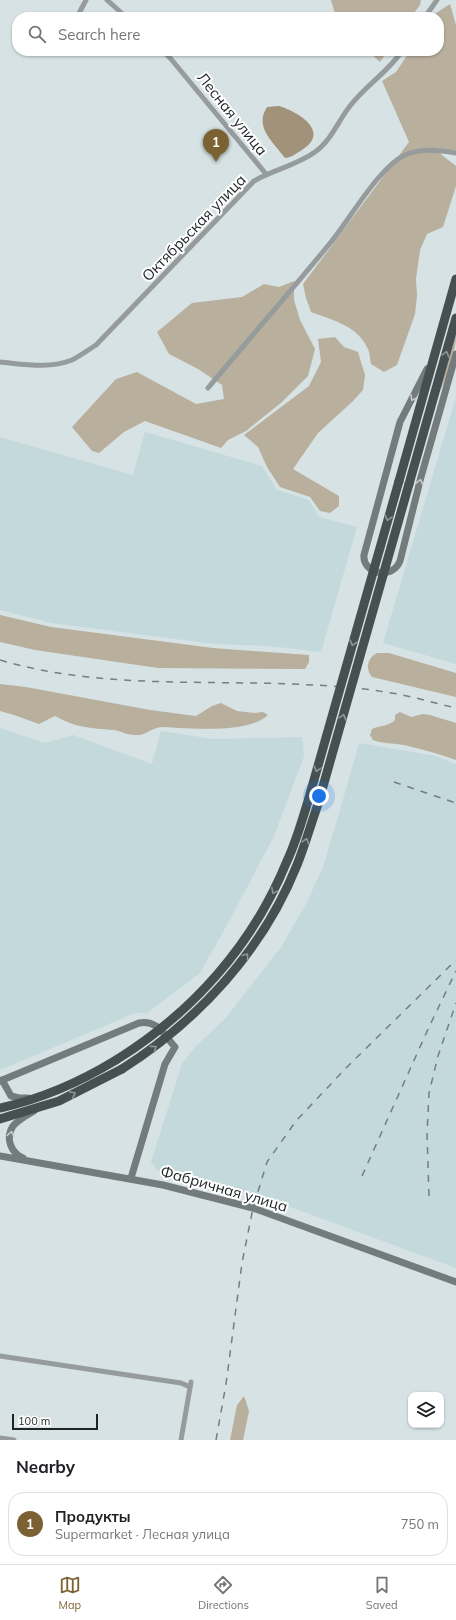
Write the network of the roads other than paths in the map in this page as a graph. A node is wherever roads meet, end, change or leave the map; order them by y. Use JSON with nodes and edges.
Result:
{"nodes":[{"id":1,"x":86,"y":0,"type":"edge"},
{"id":2,"x":107,"y":0,"type":"edge"},
{"id":3,"x":437,"y":0,"type":"edge"},
{"id":4,"x":80,"y":12,"type":"edge"},
{"id":5,"x":120,"y":12,"type":"edge"},
{"id":6,"x":429,"y":12,"type":"edge"},
{"id":7,"x":168,"y":56,"type":"edge"},
{"id":8,"x":398,"y":56,"type":"edge"},
{"id":9,"x":456,"y":153,"type":"edge"},
{"id":10,"x":266,"y":174,"type":"junction"},
{"id":11,"x":456,"y":278,"type":"edge"},
{"id":12,"x":456,"y":318,"type":"edge"},
{"id":13,"x":440,"y":336,"type":"junction"},
{"id":14,"x":456,"y":354,"type":"edge"},
{"id":15,"x":0,"y":362,"type":"edge"},
{"id":16,"x":448,"y":381,"type":"junction"},
{"id":17,"x":208,"y":388,"type":"dead end"},
{"id":18,"x":428,"y":418,"type":"junction"},
{"id":19,"x":1,"y":1080,"type":"edge"},
{"id":20,"x":39,"y":1097,"type":"junction"},
{"id":21,"x":0,"y":1108,"type":"edge"},
{"id":22,"x":37,"y":1109,"type":"junction"},
{"id":23,"x":0,"y":1119,"type":"edge"},
{"id":24,"x":0,"y":1156,"type":"edge"},
{"id":25,"x":30,"y":1162,"type":"junction"},
{"id":26,"x":131,"y":1178,"type":"junction"},
{"id":27,"x":456,"y":1282,"type":"edge"},
{"id":28,"x":0,"y":1356,"type":"edge"},
{"id":29,"x":0,"y":1438,"type":"edge"},
{"id":30,"x":14,"y":1440,"type":"edge"},
{"id":31,"x":181,"y":1440,"type":"edge"}],
"edges":[{"from":1,"to":4,"type":"street"},
{"from":2,"to":5,"type":"street"},
{"from":3,"to":6,"type":"street"},
{"from":7,"to":10,"type":"street","name":"Лесная улица"},
{"from":8,"to":10,"type":"street","name":"Октябрьская улица"},
{"from":9,"to":17,"type":"street"},
{"from":10,"to":15,"type":"street","name":"Октябрьская улица"},
{"from":11,"to":13,"type":"highway"},
{"from":18,"to":12,"type":"highway","one_way":true},
{"from":13,"to":16,"type":"street","one_way":true},
{"from":13,"to":20,"type":"highway","one_way":true,"bridge":true},
{"from":14,"to":16,"type":"street"},
{"from":16,"to":18,"type":"street"},
{"from":22,"to":18,"type":"highway","one_way":true,"bridge":true},
{"from":19,"to":20,"type":"street"},
{"from":19,"to":26,"type":"street"},
{"from":20,"to":21,"type":"highway"},
{"from":22,"to":23,"type":"highway"},
{"from":25,"to":22,"type":"street","one_way":true},
{"from":24,"to":25,"type":"street","name":"Фабричная улица"},
{"from":25,"to":26,"type":"street","name":"Фабричная улица"},
{"from":26,"to":27,"type":"street","name":"Фабричная улица"},
{"from":28,"to":31,"type":"street"},
{"from":29,"to":30,"type":"street"}]}
